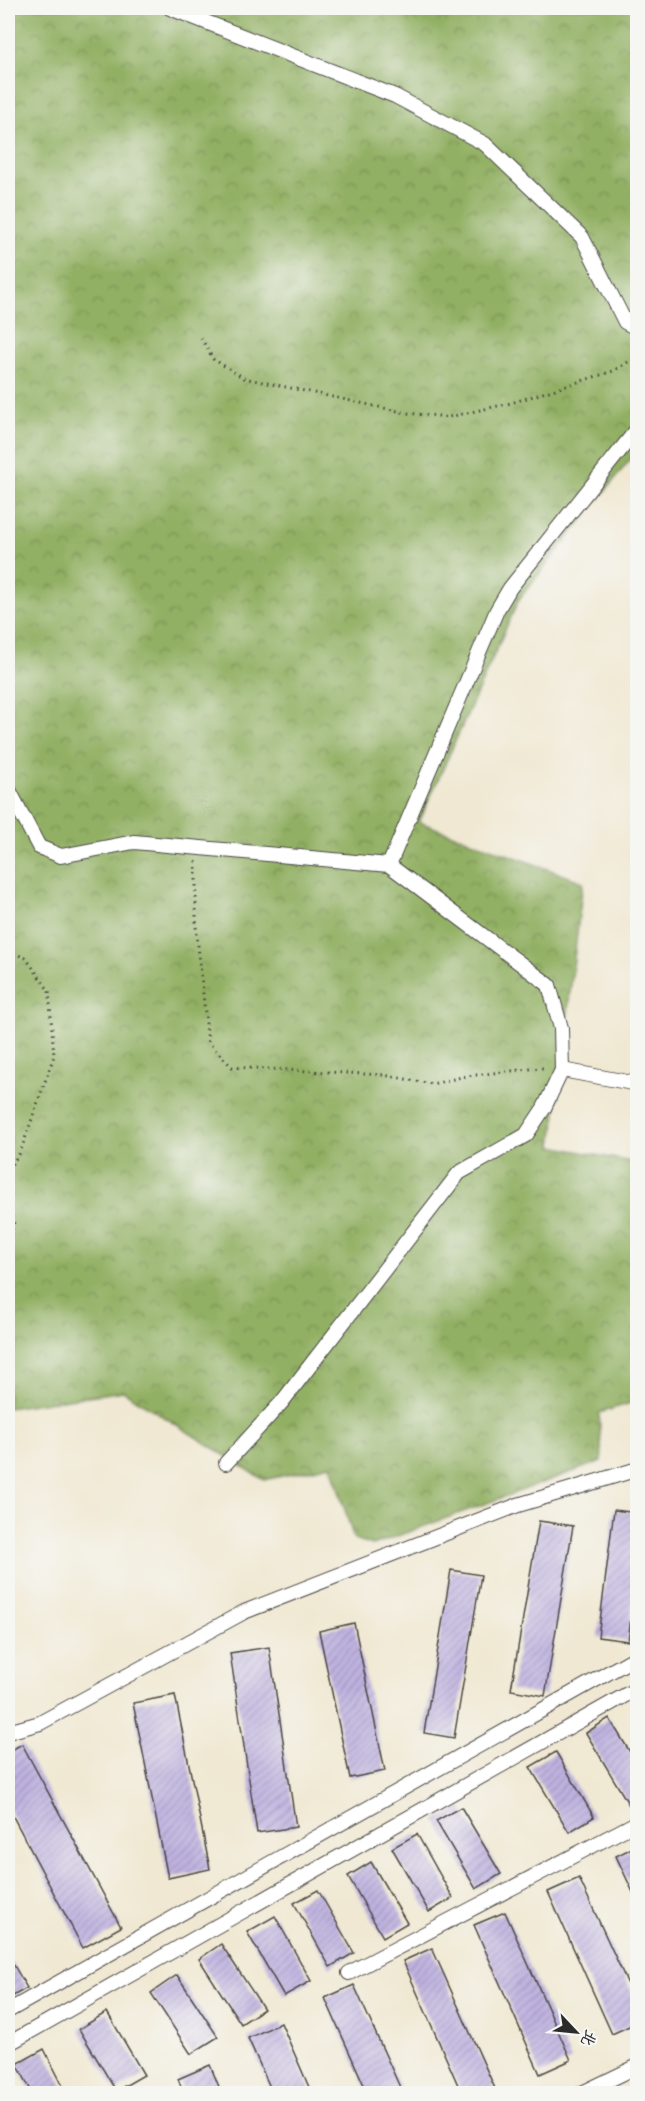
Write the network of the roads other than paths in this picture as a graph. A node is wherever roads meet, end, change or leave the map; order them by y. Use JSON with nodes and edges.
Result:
{"nodes":[{"id":1,"x":170,"y":8,"type":"edge"},
{"id":2,"x":638,"y":329,"type":"edge"},
{"id":3,"x":638,"y":428,"type":"edge"},
{"id":4,"x":8,"y":788,"type":"edge"},
{"id":5,"x":389,"y":865,"type":"junction"},
{"id":6,"x":562,"y":1070,"type":"junction"},
{"id":7,"x":638,"y":1084,"type":"edge"},
{"id":8,"x":226,"y":1463,"type":"dead end"},
{"id":9,"x":638,"y":1470,"type":"edge"},
{"id":10,"x":638,"y":1656,"type":"edge"},
{"id":11,"x":638,"y":1688,"type":"edge"},
{"id":12,"x":8,"y":1732,"type":"edge"},
{"id":13,"x":638,"y":1822,"type":"edge"},
{"id":14,"x":349,"y":1973,"type":"dead end"},
{"id":15,"x":8,"y":2012,"type":"edge"},
{"id":16,"x":8,"y":2044,"type":"edge"},
{"id":17,"x":638,"y":2066,"type":"edge"},
{"id":18,"x":580,"y":2094,"type":"edge"}],
"edges":[{"from":1,"to":2,"type":"street"},
{"from":3,"to":5,"type":"street"},
{"from":4,"to":5,"type":"street"},
{"from":5,"to":6,"type":"street"},
{"from":6,"to":7,"type":"street"},
{"from":6,"to":8,"type":"street"},
{"from":9,"to":12,"type":"street"},
{"from":10,"to":15,"type":"street"},
{"from":11,"to":16,"type":"street"},
{"from":13,"to":14,"type":"street"},
{"from":17,"to":18,"type":"street"}]}
